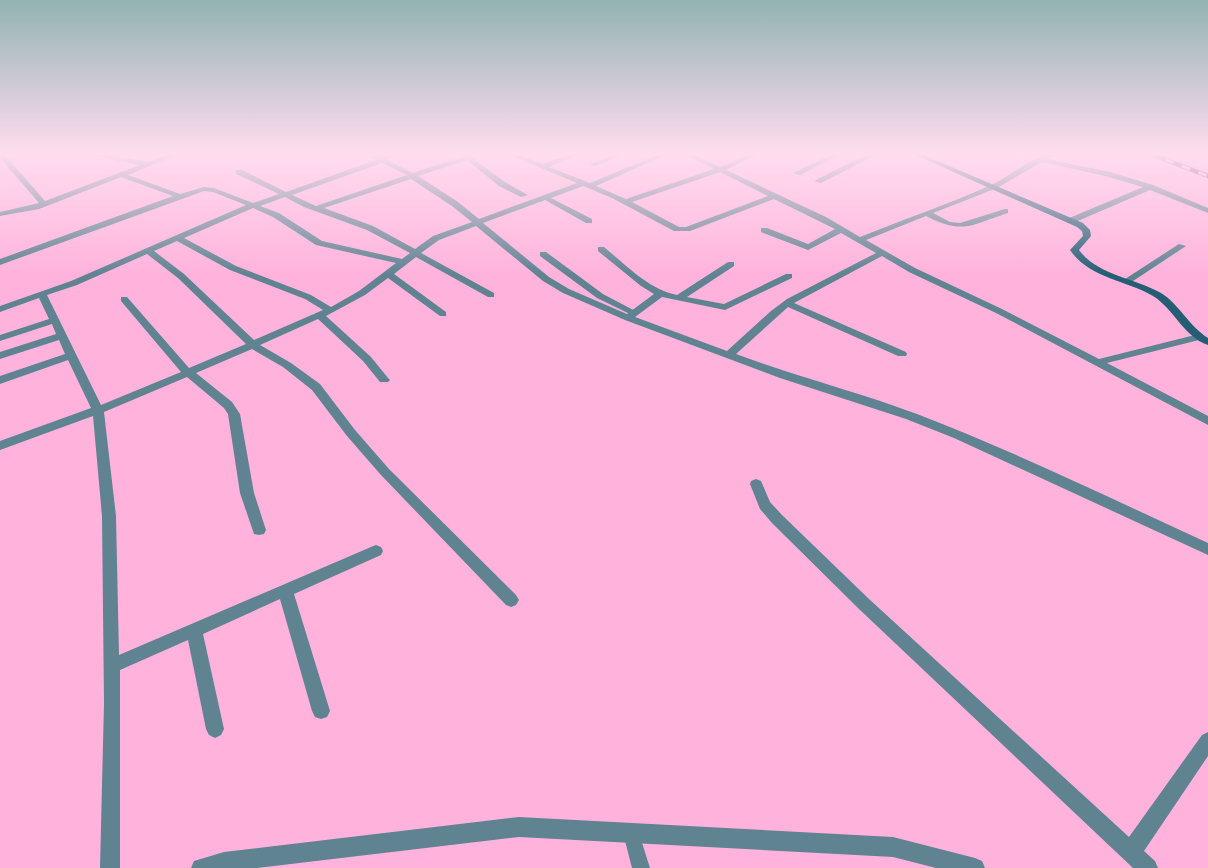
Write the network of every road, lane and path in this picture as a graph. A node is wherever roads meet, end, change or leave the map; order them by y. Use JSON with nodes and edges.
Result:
{"nodes":[{"id":1,"x":35,"y":194,"type":"edge"},
{"id":2,"x":70,"y":194,"type":"edge"},
{"id":3,"x":172,"y":194,"type":"edge"},
{"id":4,"x":190,"y":194,"type":"edge"},
{"id":5,"x":220,"y":194,"type":"edge"},
{"id":6,"x":283,"y":194,"type":"joint"},
{"id":7,"x":358,"y":194,"type":"edge"},
{"id":8,"x":437,"y":194,"type":"edge"},
{"id":9,"x":521,"y":194,"type":"edge"},
{"id":10,"x":560,"y":194,"type":"edge"},
{"id":11,"x":606,"y":194,"type":"edge"},
{"id":12,"x":650,"y":194,"type":"edge"},
{"id":13,"x":769,"y":194,"type":"edge"},
{"id":14,"x":976,"y":194,"type":"edge"},
{"id":15,"x":1010,"y":194,"type":"edge"},
{"id":16,"x":1135,"y":194,"type":"edge"},
{"id":17,"x":1166,"y":194,"type":"edge"},
{"id":18,"x":524,"y":195,"type":"dead end"},
{"id":19,"x":179,"y":196,"type":"junction"},
{"id":20,"x":774,"y":196,"type":"junction"},
{"id":21,"x":546,"y":198,"type":"junction"},
{"id":22,"x":625,"y":202,"type":"junction"},
{"id":23,"x":44,"y":203,"type":"junction"},
{"id":24,"x":252,"y":206,"type":"junction"},
{"id":25,"x":317,"y":208,"type":"junction"},
{"id":26,"x":1005,"y":211,"type":"dead end"},
{"id":27,"x":1208,"y":211,"type":"edge"},
{"id":28,"x":0,"y":214,"type":"edge"},
{"id":29,"x":928,"y":214,"type":"junction"},
{"id":30,"x":589,"y":221,"type":"dead end"},
{"id":31,"x":1070,"y":221,"type":"junction"},
{"id":32,"x":478,"y":222,"type":"junction"},
{"id":33,"x":764,"y":230,"type":"dead end"},
{"id":34,"x":842,"y":230,"type":"junction"},
{"id":35,"x":178,"y":238,"type":"junction"},
{"id":36,"x":861,"y":239,"type":"junction"},
{"id":37,"x":1182,"y":246,"type":"dead end"},
{"id":38,"x":601,"y":249,"type":"dead end"},
{"id":39,"x":148,"y":251,"type":"junction"},
{"id":40,"x":415,"y":252,"type":"junction"},
{"id":41,"x":882,"y":253,"type":"junction"},
{"id":42,"x":543,"y":254,"type":"dead end"},
{"id":43,"x":0,"y":262,"type":"edge"},
{"id":44,"x":402,"y":262,"type":"junction"},
{"id":45,"x":731,"y":264,"type":"dead end"},
{"id":46,"x":387,"y":273,"type":"junction"},
{"id":47,"x":789,"y":276,"type":"dead end"},
{"id":48,"x":1127,"y":281,"type":"junction"},
{"id":49,"x":42,"y":294,"type":"junction"},
{"id":50,"x":660,"y":294,"type":"junction"},
{"id":51,"x":491,"y":295,"type":"dead end"},
{"id":52,"x":680,"y":297,"type":"junction"},
{"id":53,"x":124,"y":298,"type":"dead end"},
{"id":54,"x":787,"y":303,"type":"junction"},
{"id":55,"x":0,"y":309,"type":"edge"},
{"id":56,"x":330,"y":310,"type":"junction"},
{"id":57,"x":444,"y":314,"type":"dead end"},
{"id":58,"x":319,"y":315,"type":"junction"},
{"id":59,"x":632,"y":316,"type":"junction"},
{"id":60,"x":55,"y":320,"type":"junction"},
{"id":61,"x":62,"y":335,"type":"junction"},
{"id":62,"x":0,"y":338,"type":"edge"},
{"id":63,"x":1204,"y":340,"type":"edge"},
{"id":64,"x":253,"y":345,"type":"junction"},
{"id":65,"x":730,"y":354,"type":"junction"},
{"id":66,"x":902,"y":354,"type":"dead end"},
{"id":67,"x":72,"y":355,"type":"junction"},
{"id":68,"x":0,"y":356,"type":"edge"},
{"id":69,"x":1100,"y":362,"type":"junction"},
{"id":70,"x":188,"y":373,"type":"junction"},
{"id":71,"x":0,"y":380,"type":"edge"},
{"id":72,"x":384,"y":380,"type":"dead end"},
{"id":73,"x":98,"y":411,"type":"junction"},
{"id":74,"x":1208,"y":421,"type":"edge"},
{"id":75,"x":0,"y":447,"type":"edge"},
{"id":76,"x":756,"y":484,"type":"dead end"},
{"id":77,"x":259,"y":530,"type":"dead end"},
{"id":78,"x":1208,"y":549,"type":"edge"},
{"id":79,"x":376,"y":551,"type":"dead end"},
{"id":80,"x":285,"y":590,"type":"junction"},
{"id":81,"x":511,"y":600,"type":"dead end"},
{"id":82,"x":194,"y":630,"type":"junction"},
{"id":83,"x":111,"y":666,"type":"junction"},
{"id":84,"x":321,"y":711,"type":"dead end"},
{"id":85,"x":215,"y":729,"type":"dead end"},
{"id":86,"x":1208,"y":741,"type":"edge"},
{"id":87,"x":631,"y":833,"type":"junction"},
{"id":88,"x":1131,"y":852,"type":"junction"},
{"id":89,"x":110,"y":868,"type":"edge"},
{"id":90,"x":201,"y":868,"type":"edge"},
{"id":91,"x":641,"y":868,"type":"edge"},
{"id":92,"x":975,"y":868,"type":"edge"},
{"id":93,"x":1148,"y":868,"type":"edge"}],
"edges":[{"from":1,"to":23,"type":"street"},
{"from":2,"to":23,"type":"street"},
{"from":3,"to":19,"type":"street"},
{"from":4,"to":19,"type":"street"},
{"from":5,"to":24,"type":"street"},
{"from":6,"to":24,"type":"street"},
{"from":6,"to":25,"type":"street"},
{"from":7,"to":25,"type":"street"},
{"from":8,"to":32,"type":"street"},
{"from":9,"to":18,"type":"street"},
{"from":10,"to":21,"type":"street"},
{"from":11,"to":22,"type":"street"},
{"from":12,"to":22,"type":"street"},
{"from":13,"to":20,"type":"street"},
{"from":14,"to":29,"type":"street"},
{"from":15,"to":31,"type":"street"},
{"from":16,"to":31,"type":"street"},
{"from":17,"to":27,"type":"street"},
{"from":19,"to":43,"type":"street"},
{"from":20,"to":22,"type":"street"},
{"from":20,"to":34,"type":"street"},
{"from":21,"to":30,"type":"street"},
{"from":21,"to":32,"type":"street"},
{"from":23,"to":28,"type":"street"},
{"from":24,"to":35,"type":"street"},
{"from":24,"to":44,"type":"street"},
{"from":25,"to":40,"type":"street"},
{"from":26,"to":29,"type":"street"},
{"from":29,"to":36,"type":"street"},
{"from":31,"to":48,"type":"street"},
{"from":32,"to":40,"type":"street"},
{"from":32,"to":59,"type":"street"},
{"from":33,"to":34,"type":"street"},
{"from":34,"to":36,"type":"street"},
{"from":35,"to":39,"type":"street"},
{"from":35,"to":56,"type":"street"},
{"from":36,"to":41,"type":"street"},
{"from":37,"to":48,"type":"street"},
{"from":38,"to":50,"type":"street"},
{"from":39,"to":49,"type":"street"},
{"from":39,"to":64,"type":"street"},
{"from":40,"to":44,"type":"street"},
{"from":40,"to":51,"type":"street"},
{"from":41,"to":54,"type":"street"},
{"from":41,"to":69,"type":"street"},
{"from":42,"to":59,"type":"lane"},
{"from":44,"to":46,"type":"street"},
{"from":45,"to":52,"type":"street"},
{"from":46,"to":56,"type":"street"},
{"from":46,"to":57,"type":"street"},
{"from":47,"to":52,"type":"street"},
{"from":48,"to":63,"type":"street"},
{"from":49,"to":55,"type":"street"},
{"from":49,"to":60,"type":"street"},
{"from":50,"to":52,"type":"street"},
{"from":50,"to":59,"type":"street"},
{"from":53,"to":70,"type":"street"},
{"from":54,"to":65,"type":"street"},
{"from":54,"to":66,"type":"street"},
{"from":56,"to":58,"type":"street"},
{"from":58,"to":64,"type":"street"},
{"from":58,"to":72,"type":"street"},
{"from":59,"to":65,"type":"street"},
{"from":60,"to":61,"type":"street"},
{"from":60,"to":62,"type":"street"},
{"from":61,"to":67,"type":"street"},
{"from":61,"to":68,"type":"street"},
{"from":63,"to":69,"type":"street"},
{"from":64,"to":70,"type":"street"},
{"from":64,"to":81,"type":"street"},
{"from":65,"to":78,"type":"street"},
{"from":67,"to":71,"type":"street"},
{"from":67,"to":73,"type":"street"},
{"from":69,"to":74,"type":"street"},
{"from":70,"to":73,"type":"street"},
{"from":70,"to":77,"type":"street"},
{"from":73,"to":75,"type":"street"},
{"from":73,"to":83,"type":"street"},
{"from":76,"to":88,"type":"street"},
{"from":79,"to":80,"type":"street"},
{"from":80,"to":82,"type":"street"},
{"from":80,"to":84,"type":"street"},
{"from":82,"to":83,"type":"street"},
{"from":82,"to":85,"type":"street"},
{"from":83,"to":89,"type":"street"},
{"from":86,"to":88,"type":"street"},
{"from":87,"to":90,"type":"street"},
{"from":87,"to":91,"type":"lane"},
{"from":87,"to":92,"type":"street"},
{"from":88,"to":93,"type":"street"}]}
